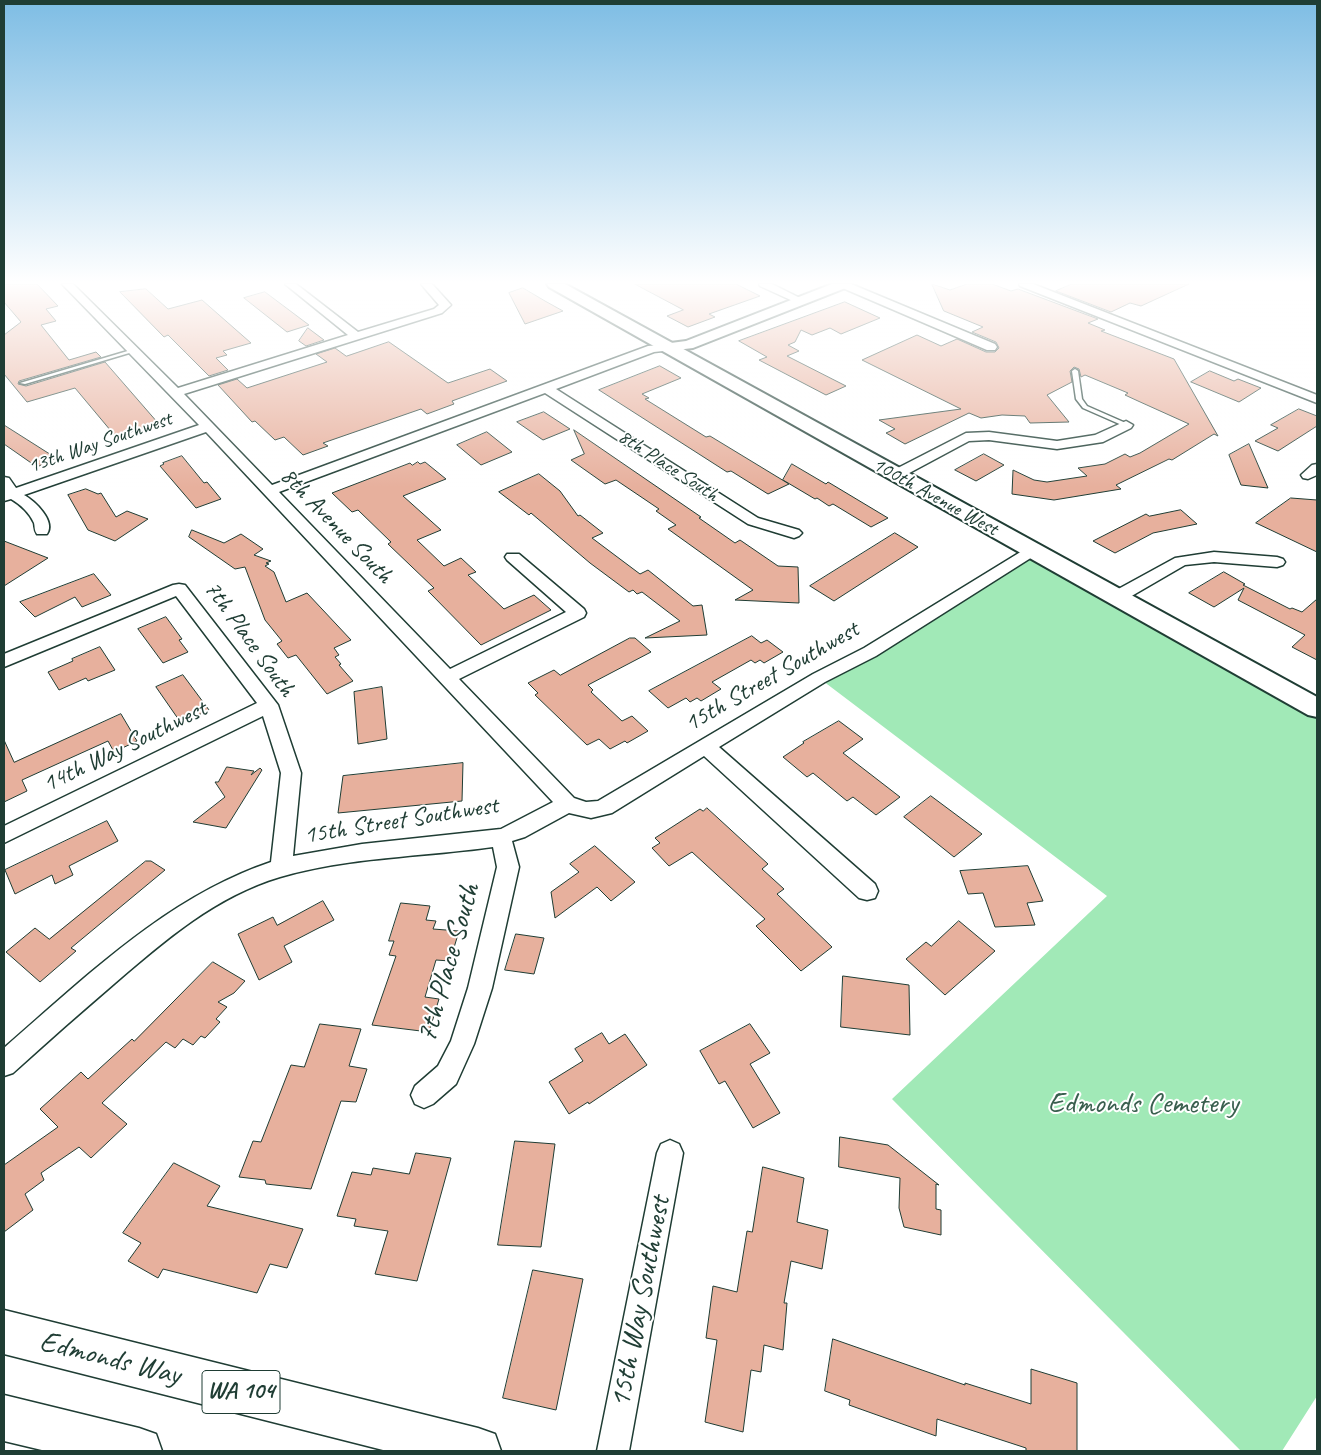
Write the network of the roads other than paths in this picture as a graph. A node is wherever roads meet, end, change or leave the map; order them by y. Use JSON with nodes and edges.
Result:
{"nodes":[{"id":1,"x":127,"y":352,"type":"edge"},
{"id":2,"x":135,"y":352,"type":"edge"},
{"id":3,"x":309,"y":352,"type":"edge"},
{"id":4,"x":644,"y":352,"type":"edge"},
{"id":5,"x":677,"y":352,"type":"edge"},
{"id":6,"x":1197,"y":352,"type":"edge"},
{"id":7,"x":1075,"y":371,"type":"dead end"},
{"id":8,"x":23,"y":383,"type":"dead end"},
{"id":9,"x":547,"y":388,"type":"junction"},
{"id":10,"x":176,"y":393,"type":"junction"},
{"id":11,"x":1317,"y":399,"type":"edge"},
{"id":12,"x":1126,"y":425,"type":"joint"},
{"id":13,"x":208,"y":427,"type":"junction"},
{"id":14,"x":895,"y":475,"type":"junction"},
{"id":15,"x":7,"y":490,"type":"edge"},
{"id":16,"x":269,"y":491,"type":"junction"},
{"id":17,"x":42,"y":531,"type":"dead end"},
{"id":18,"x":794,"y":533,"type":"dead end"},
{"id":19,"x":1032,"y":551,"type":"junction"},
{"id":20,"x":513,"y":557,"type":"dead end"},
{"id":21,"x":1277,"y":562,"type":"dead end"},
{"id":22,"x":1118,"y":597,"type":"junction"},
{"id":23,"x":4,"y":661,"type":"edge"},
{"id":24,"x":447,"y":678,"type":"junction"},
{"id":25,"x":269,"y":705,"type":"junction"},
{"id":26,"x":1317,"y":708,"type":"edge"},
{"id":27,"x":706,"y":747,"type":"junction"},
{"id":28,"x":568,"y":804,"type":"junction"},
{"id":29,"x":4,"y":835,"type":"edge"},
{"id":30,"x":501,"y":837,"type":"junction"},
{"id":31,"x":281,"y":868,"type":"junction"},
{"id":32,"x":867,"y":891,"type":"dead end"},
{"id":33,"x":4,"y":1064,"type":"edge"},
{"id":34,"x":424,"y":1095,"type":"dead end"},
{"id":35,"x":670,"y":1153,"type":"dead end"},
{"id":36,"x":4,"y":1332,"type":"edge"},
{"id":37,"x":4,"y":1418,"type":"edge"},
{"id":38,"x":139,"y":1451,"type":"edge"},
{"id":39,"x":478,"y":1451,"type":"edge"},
{"id":40,"x":613,"y":1451,"type":"edge"}],
"edges":[{"from":1,"to":8,"type":"lane"},
{"from":2,"to":10,"type":"street","name":"8th Avenue South"},
{"from":3,"to":10,"type":"street"},
{"from":4,"to":9,"type":"street"},
{"from":5,"to":14,"type":"main road","name":"100th Avenue West"},
{"from":6,"to":11,"type":"street"},
{"from":7,"to":12,"type":"lane"},
{"from":9,"to":16,"type":"street"},
{"from":9,"to":18,"type":"street","name":"8th Place South"},
{"from":10,"to":13,"type":"street","name":"8th Avenue South"},
{"from":12,"to":14,"type":"street"},
{"from":13,"to":15,"type":"street","name":"13th Way Southwest"},
{"from":13,"to":16,"type":"street","name":"8th Avenue South"},
{"from":14,"to":19,"type":"main road","name":"100th Avenue West"},
{"from":15,"to":17,"type":"street"},
{"from":16,"to":24,"type":"street","name":"8th Avenue South"},
{"from":19,"to":22,"type":"main road","name":"100th Avenue West"},
{"from":19,"to":27,"type":"street","name":"15th Street Southwest"},
{"from":20,"to":24,"type":"street"},
{"from":21,"to":22,"type":"street"},
{"from":22,"to":26,"type":"main road","name":"100th Avenue West"},
{"from":23,"to":25,"type":"street","name":"7th Place South"},
{"from":24,"to":28,"type":"street","name":"8th Avenue South"},
{"from":25,"to":29,"type":"street","name":"14th Way Southwest"},
{"from":25,"to":31,"type":"street","name":"7th Place South"},
{"from":27,"to":28,"type":"street","name":"15th Street Southwest"},
{"from":27,"to":32,"type":"street"},
{"from":28,"to":30,"type":"street","name":"15th Street Southwest"},
{"from":30,"to":31,"type":"street","name":"15th Street Southwest"},
{"from":30,"to":34,"type":"street","name":"7th Place South"},
{"from":31,"to":33,"type":"street","name":"15th Street Southwest"},
{"from":35,"to":40,"type":"street","name":"15th Way Southwest"},
{"from":36,"to":39,"type":"main road","name":"Edmonds Way","number":"WA 104"},
{"from":37,"to":38,"type":"main road"}]}
